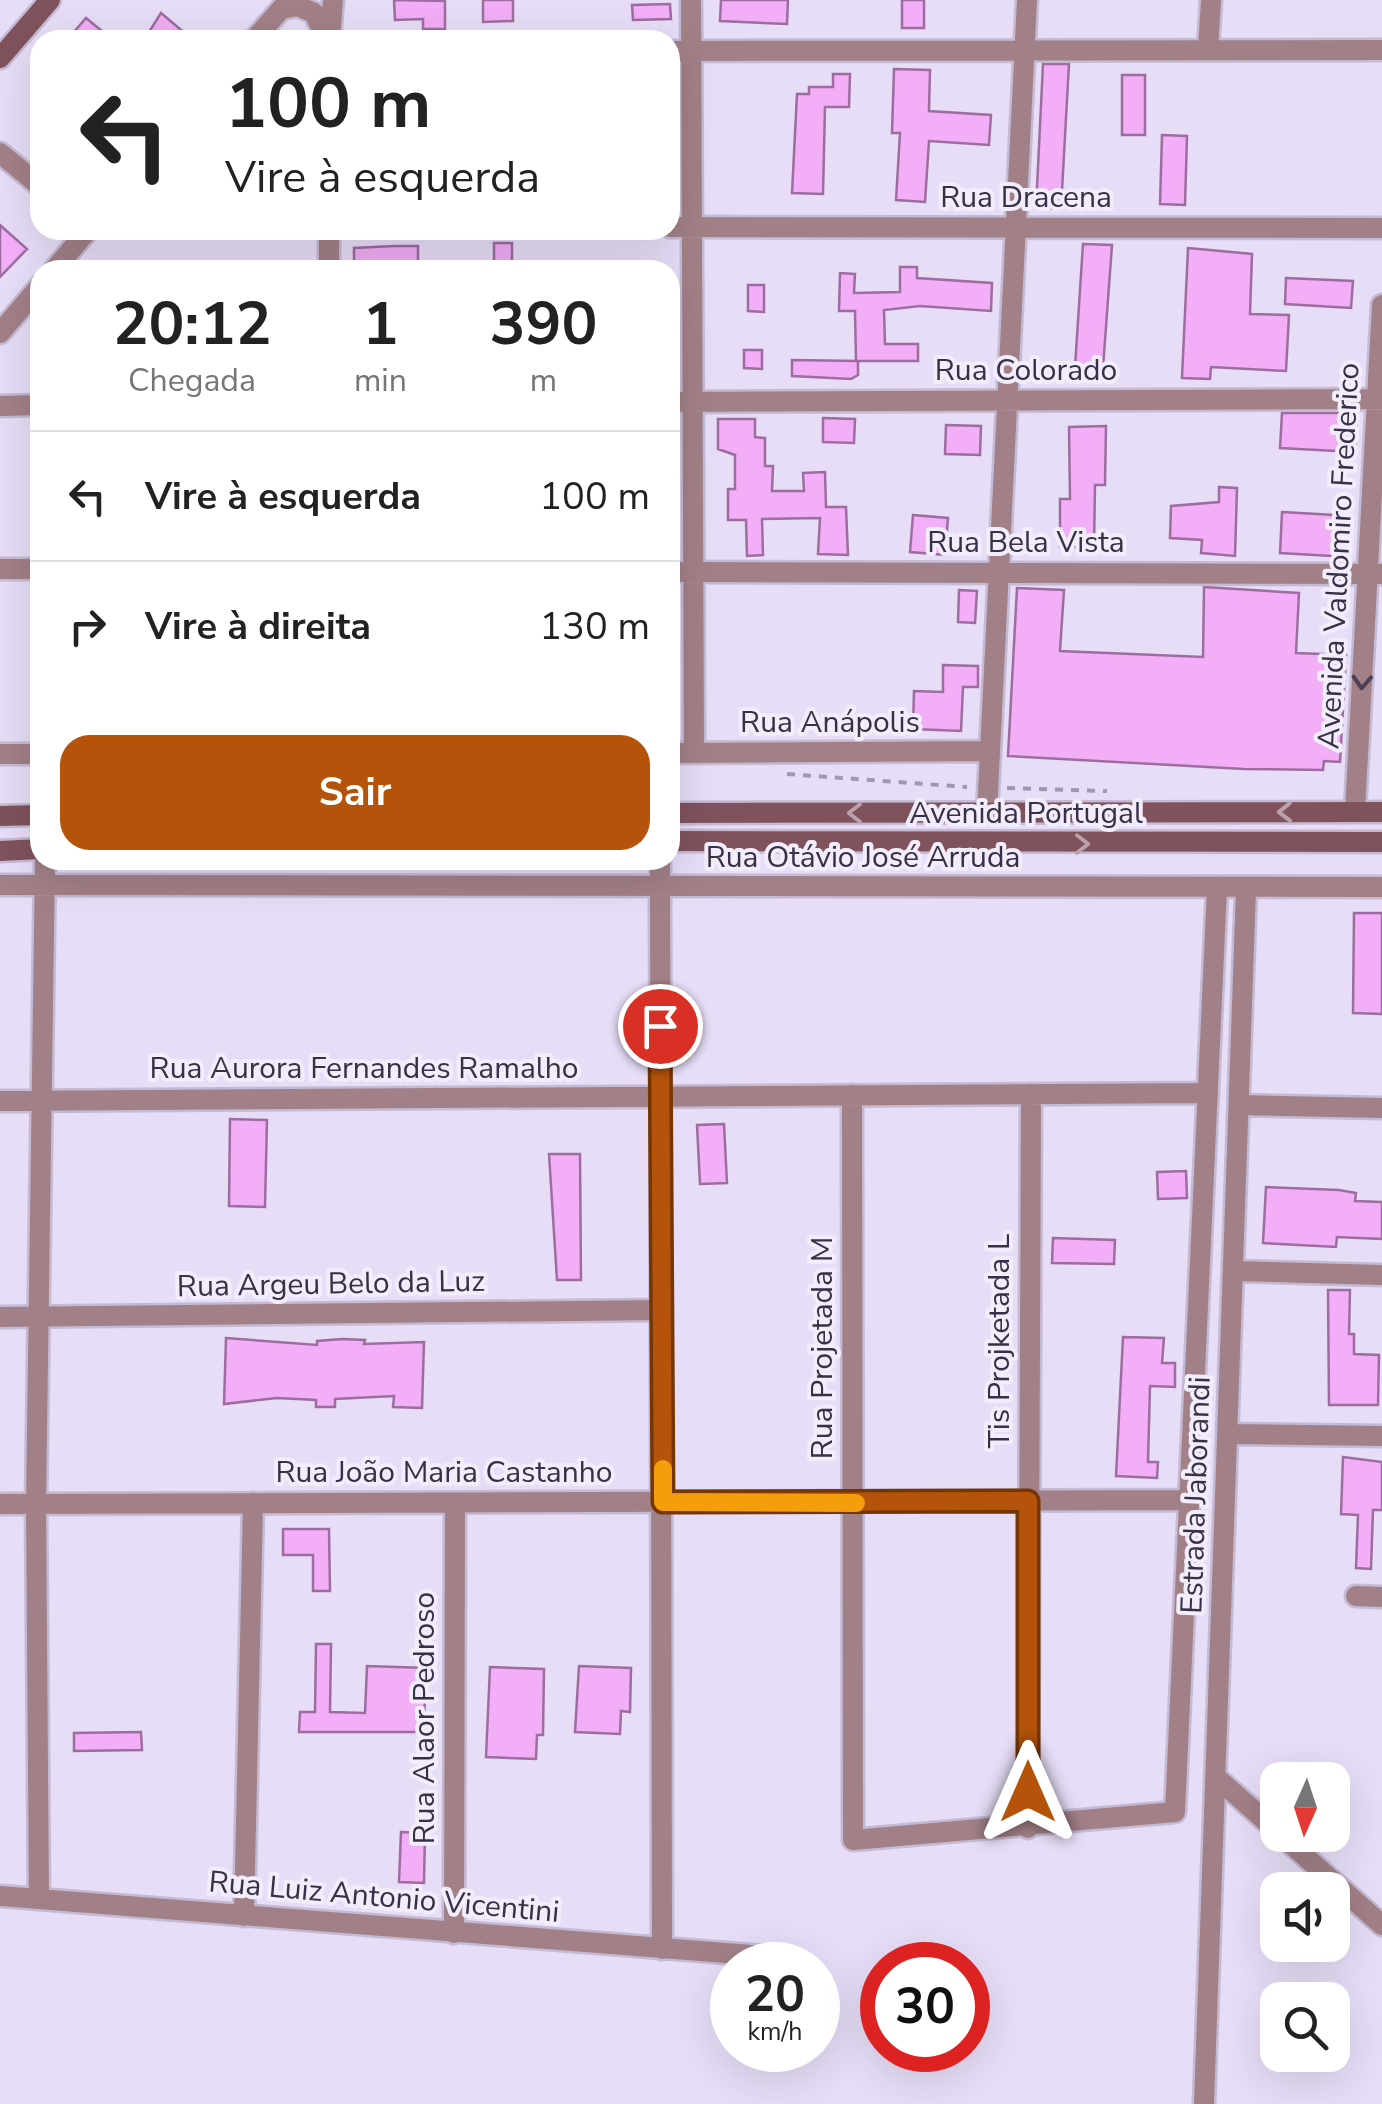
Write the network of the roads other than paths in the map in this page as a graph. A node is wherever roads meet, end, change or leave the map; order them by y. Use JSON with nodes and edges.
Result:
{"nodes":[{"id":1,"x":50,"y":0,"type":"edge"},
{"id":2,"x":332,"y":0,"type":"edge"},
{"id":3,"x":691,"y":0,"type":"edge"},
{"id":4,"x":1027,"y":0,"type":"edge"},
{"id":5,"x":1211,"y":0,"type":"edge"},
{"id":6,"x":285,"y":5,"type":"edge"},
{"id":7,"x":263,"y":30,"type":"edge"},
{"id":8,"x":323,"y":30,"type":"edge"},
{"id":9,"x":329,"y":30,"type":"edge"},
{"id":10,"x":1025,"y":50,"type":"junction"},
{"id":11,"x":1208,"y":50,"type":"junction"},
{"id":12,"x":1382,"y":50,"type":"edge"},
{"id":13,"x":681,"y":51,"type":"edge"},
{"id":14,"x":0,"y":58,"type":"edge"},
{"id":15,"x":0,"y":153,"type":"edge"},
{"id":16,"x":30,"y":178,"type":"edge"},
{"id":17,"x":1016,"y":227,"type":"junction"},
{"id":18,"x":681,"y":228,"type":"edge"},
{"id":19,"x":1382,"y":228,"type":"edge"},
{"id":20,"x":80,"y":240,"type":"edge"},
{"id":21,"x":62,"y":260,"type":"edge"},
{"id":22,"x":30,"y":298,"type":"edge"},
{"id":23,"x":1382,"y":305,"type":"edge"},
{"id":24,"x":0,"y":333,"type":"edge"},
{"id":25,"x":1380,"y":399,"type":"edge"},
{"id":26,"x":1007,"y":400,"type":"junction"},
{"id":27,"x":680,"y":402,"type":"edge"},
{"id":28,"x":692,"y":402,"type":"junction"},
{"id":29,"x":30,"y":405,"type":"edge"},
{"id":30,"x":0,"y":406,"type":"edge"},
{"id":31,"x":0,"y":569,"type":"edge"},
{"id":32,"x":30,"y":570,"type":"edge"},
{"id":33,"x":680,"y":572,"type":"edge"},
{"id":34,"x":694,"y":572,"type":"junction"},
{"id":35,"x":999,"y":572,"type":"junction"},
{"id":36,"x":1375,"y":574,"type":"edge"},
{"id":37,"x":1374,"y":625,"type":"edge"},
{"id":38,"x":990,"y":750,"type":"junction"},
{"id":39,"x":680,"y":753,"type":"edge"},
{"id":40,"x":694,"y":753,"type":"junction"},
{"id":41,"x":0,"y":754,"type":"edge"},
{"id":42,"x":30,"y":754,"type":"edge"},
{"id":43,"x":1356,"y":812,"type":"junction"},
{"id":44,"x":1382,"y":812,"type":"edge"},
{"id":45,"x":680,"y":813,"type":"edge"},
{"id":46,"x":987,"y":813,"type":"junction"},
{"id":47,"x":0,"y":816,"type":"edge"},
{"id":48,"x":30,"y":816,"type":"edge"},
{"id":49,"x":680,"y":841,"type":"edge"},
{"id":50,"x":1382,"y":842,"type":"edge"},
{"id":51,"x":0,"y":850,"type":"edge"},
{"id":52,"x":30,"y":850,"type":"edge"},
{"id":53,"x":45,"y":870,"type":"edge"},
{"id":54,"x":660,"y":870,"type":"edge"},
{"id":55,"x":0,"y":885,"type":"edge"},
{"id":56,"x":46,"y":885,"type":"junction"},
{"id":57,"x":660,"y":886,"type":"junction"},
{"id":58,"x":1382,"y":887,"type":"edge"},
{"id":59,"x":1216,"y":888,"type":"junction"},
{"id":60,"x":1246,"y":889,"type":"junction"},
{"id":61,"x":1208,"y":1093,"type":"junction"},
{"id":62,"x":1031,"y":1094,"type":"junction"},
{"id":63,"x":852,"y":1095,"type":"junction"},
{"id":64,"x":661,"y":1096,"type":"junction"},
{"id":65,"x":0,"y":1101,"type":"edge"},
{"id":66,"x":38,"y":1101,"type":"junction"},
{"id":67,"x":1240,"y":1105,"type":"junction"},
{"id":68,"x":1382,"y":1108,"type":"edge"},
{"id":69,"x":1236,"y":1271,"type":"junction"},
{"id":70,"x":1382,"y":1275,"type":"edge"},
{"id":71,"x":662,"y":1310,"type":"junction"},
{"id":72,"x":0,"y":1317,"type":"edge"},
{"id":73,"x":39,"y":1317,"type":"junction"},
{"id":74,"x":1228,"y":1434,"type":"junction"},
{"id":75,"x":1382,"y":1436,"type":"edge"},
{"id":76,"x":1188,"y":1500,"type":"junction"},
{"id":77,"x":1028,"y":1501,"type":"junction"},
{"id":78,"x":455,"y":1502,"type":"junction"},
{"id":79,"x":663,"y":1502,"type":"junction"},
{"id":80,"x":252,"y":1503,"type":"junction"},
{"id":81,"x":0,"y":1504,"type":"edge"},
{"id":82,"x":36,"y":1504,"type":"junction"},
{"id":83,"x":852,"y":1504,"type":"junction"},
{"id":84,"x":1356,"y":1596,"type":"dead end"},
{"id":85,"x":1382,"y":1597,"type":"edge"},
{"id":86,"x":1217,"y":1778,"type":"junction"},
{"id":87,"x":1260,"y":1817,"type":"edge"},
{"id":88,"x":1028,"y":1828,"type":"junction"},
{"id":89,"x":1299,"y":1852,"type":"edge"},
{"id":90,"x":0,"y":1896,"type":"edge"},
{"id":91,"x":39,"y":1899,"type":"junction"},
{"id":92,"x":244,"y":1916,"type":"junction"},
{"id":93,"x":1382,"y":1925,"type":"edge"},
{"id":94,"x":454,"y":1933,"type":"junction"},
{"id":95,"x":662,"y":1949,"type":"junction"},
{"id":96,"x":710,"y":1952,"type":"edge"},
{"id":97,"x":1204,"y":2104,"type":"edge"}],
"edges":[{"from":1,"to":14,"type":"main road"},
{"from":2,"to":9,"type":"street"},
{"from":3,"to":13,"type":"street"},
{"from":4,"to":10,"type":"street"},
{"from":5,"to":11,"type":"street"},
{"from":6,"to":7,"type":"street"},
{"from":6,"to":8,"type":"street"},
{"from":10,"to":11,"type":"street"},
{"from":10,"to":13,"type":"street"},
{"from":10,"to":17,"type":"street"},
{"from":11,"to":12,"type":"street"},
{"from":13,"to":18,"type":"street"},
{"from":15,"to":16,"type":"street"},
{"from":17,"to":18,"type":"street","name":"Rua Dracena"},
{"from":17,"to":19,"type":"street","name":"Rua Dracena"},
{"from":17,"to":26,"type":"street"},
{"from":18,"to":28,"type":"street"},
{"from":20,"to":21,"type":"street"},
{"from":22,"to":24,"type":"street"},
{"from":23,"to":25,"type":"street","name":"Avenida Valdomiro Frederico"},
{"from":25,"to":26,"type":"street","name":"Rua Colorado"},
{"from":25,"to":36,"type":"street","name":"Avenida Valdomiro Frederico"},
{"from":26,"to":28,"type":"street","name":"Rua Colorado"},
{"from":26,"to":35,"type":"street"},
{"from":27,"to":28,"type":"street","name":"Rua Colorado"},
{"from":28,"to":34,"type":"street"},
{"from":29,"to":30,"type":"street"},
{"from":31,"to":32,"type":"street"},
{"from":33,"to":34,"type":"street","name":"Rua Bela Vista"},
{"from":34,"to":35,"type":"street","name":"Rua Bela Vista"},
{"from":34,"to":40,"type":"street"},
{"from":35,"to":36,"type":"street","name":"Rua Bela Vista"},
{"from":35,"to":38,"type":"street"},
{"from":36,"to":37,"type":"street","name":"Avenida Valdomiro Frederico"},
{"from":37,"to":43,"type":"street","name":"Avenida Valdomiro Frederico","one_way":true},
{"from":38,"to":40,"type":"street","name":"Rua Anápolis"},
{"from":38,"to":46,"type":"street"},
{"from":39,"to":40,"type":"street","name":"Rua Anápolis"},
{"from":41,"to":42,"type":"street"},
{"from":43,"to":44,"type":"main road","name":"Avenida Portugal"},
{"from":43,"to":46,"type":"main road","name":"Avenida Portugal","one_way":true},
{"from":46,"to":45,"type":"main road","name":"Avenida Portugal","one_way":true},
{"from":47,"to":48,"type":"main road"},
{"from":49,"to":50,"type":"main road","name":"Avenida Portugal","one_way":true},
{"from":51,"to":52,"type":"main road"},
{"from":53,"to":56,"type":"street"},
{"from":54,"to":57,"type":"street"},
{"from":55,"to":56,"type":"street","name":"Rua Otávio José Arruda"},
{"from":56,"to":57,"type":"street","name":"Rua Otávio José Arruda"},
{"from":56,"to":66,"type":"street"},
{"from":57,"to":59,"type":"street","name":"Rua Otávio José Arruda"},
{"from":57,"to":64,"type":"street"},
{"from":58,"to":60,"type":"street","name":"Rua Otávio José Arruda"},
{"from":59,"to":60,"type":"street","name":"Rua Otávio José Arruda"},
{"from":59,"to":61,"type":"street"},
{"from":60,"to":67,"type":"street","name":"Estrada Jaborandi"},
{"from":61,"to":62,"type":"street","name":"Rua Aurora Fernandes Ramalho"},
{"from":61,"to":76,"type":"street"},
{"from":62,"to":63,"type":"street","name":"Rua Aurora Fernandes Ramalho"},
{"from":62,"to":77,"type":"street","name":"Tis Projketada L"},
{"from":63,"to":64,"type":"street","name":"Rua Aurora Fernandes Ramalho"},
{"from":63,"to":83,"type":"street","name":"Rua Projetada M"},
{"from":64,"to":66,"type":"street","name":"Rua Aurora Fernandes Ramalho"},
{"from":64,"to":71,"type":"street"},
{"from":65,"to":66,"type":"street","name":"Rua Aurora Fernandes Ramalho"},
{"from":66,"to":73,"type":"street"},
{"from":67,"to":68,"type":"street"},
{"from":67,"to":69,"type":"street","name":"Estrada Jaborandi"},
{"from":69,"to":70,"type":"street"},
{"from":69,"to":74,"type":"street","name":"Estrada Jaborandi"},
{"from":71,"to":73,"type":"street","name":"Rua Argeu Belo da Luz"},
{"from":71,"to":79,"type":"street"},
{"from":72,"to":73,"type":"street","name":"Rua Argeu Belo da Luz"},
{"from":73,"to":82,"type":"street"},
{"from":74,"to":75,"type":"street"},
{"from":74,"to":86,"type":"street","name":"Estrada Jaborandi"},
{"from":76,"to":77,"type":"street","name":"Rua João Maria Castanho"},
{"from":76,"to":88,"type":"street"},
{"from":77,"to":83,"type":"street","name":"Rua João Maria Castanho"},
{"from":77,"to":88,"type":"street","name":"Tis Projketada L"},
{"from":78,"to":79,"type":"street","name":"Rua João Maria Castanho"},
{"from":78,"to":80,"type":"street","name":"Rua João Maria Castanho"},
{"from":78,"to":94,"type":"street","name":"Rua Alaor Pedroso"},
{"from":79,"to":83,"type":"street","name":"Rua João Maria Castanho"},
{"from":79,"to":95,"type":"street"},
{"from":80,"to":82,"type":"street","name":"Rua João Maria Castanho"},
{"from":80,"to":92,"type":"street"},
{"from":81,"to":82,"type":"street","name":"Rua João Maria Castanho"},
{"from":82,"to":91,"type":"street"},
{"from":83,"to":88,"type":"street","name":"Rua Projetada M"},
{"from":84,"to":85,"type":"street"},
{"from":86,"to":87,"type":"street"},
{"from":86,"to":97,"type":"street","name":"Estrada Jaborandi"},
{"from":89,"to":93,"type":"street"},
{"from":90,"to":91,"type":"street","name":"Rua Luiz Antonio Vicentini"},
{"from":91,"to":92,"type":"street","name":"Rua Luiz Antonio Vicentini"},
{"from":92,"to":94,"type":"street","name":"Rua Luiz Antonio Vicentini"},
{"from":94,"to":95,"type":"street","name":"Rua Luiz Antonio Vicentini"},
{"from":95,"to":96,"type":"street","name":"Rua Luiz Antonio Vicentini"}]}
